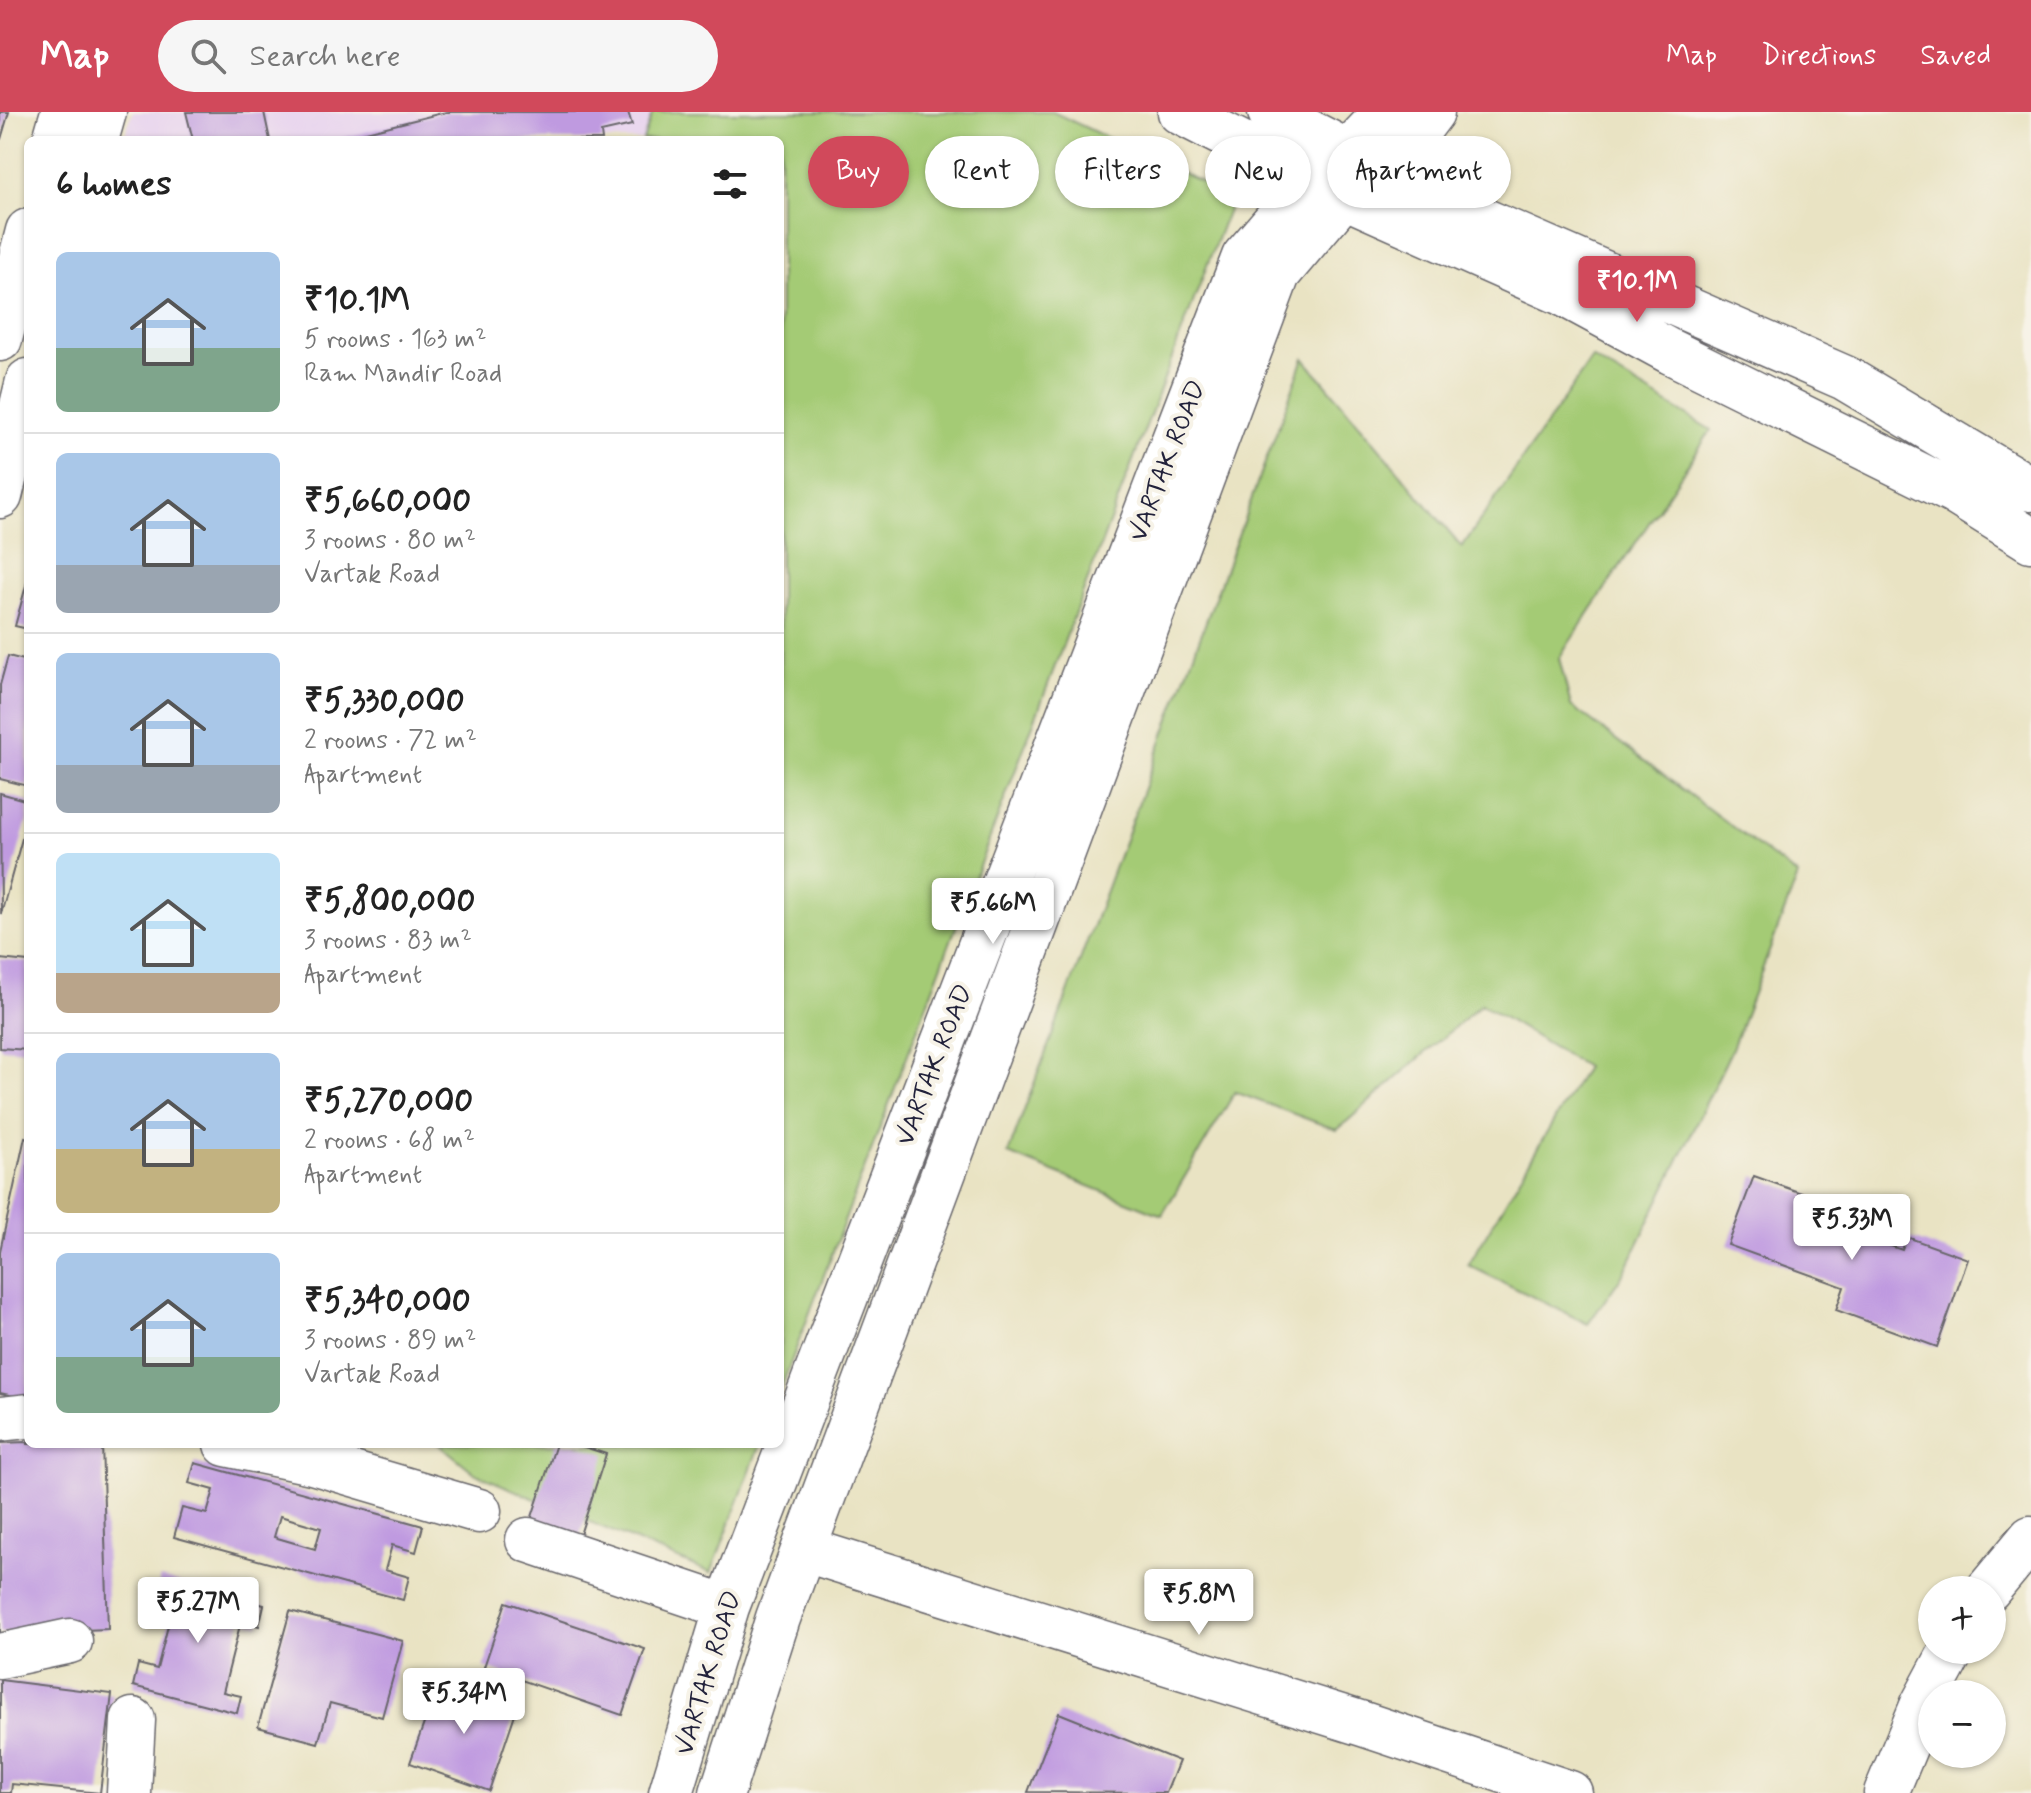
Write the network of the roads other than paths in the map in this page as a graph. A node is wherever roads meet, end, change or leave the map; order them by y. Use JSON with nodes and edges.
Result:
{"nodes":[{"id":1,"x":63,"y":112,"type":"edge"},
{"id":2,"x":104,"y":112,"type":"edge"},
{"id":3,"x":1180,"y":112,"type":"edge"},
{"id":4,"x":1270,"y":112,"type":"edge"},
{"id":5,"x":1386,"y":112,"type":"edge"},
{"id":6,"x":1432,"y":112,"type":"edge"},
{"id":7,"x":56,"y":136,"type":"edge"},
{"id":8,"x":97,"y":136,"type":"edge"},
{"id":9,"x":1370,"y":136,"type":"edge"},
{"id":10,"x":1404,"y":136,"type":"edge"},
{"id":11,"x":1327,"y":159,"type":"edge"},
{"id":12,"x":1327,"y":167,"type":"edge"},
{"id":13,"x":1327,"y":189,"type":"edge"},
{"id":14,"x":1327,"y":201,"type":"edge"},
{"id":15,"x":1407,"y":208,"type":"edge"},
{"id":16,"x":1428,"y":208,"type":"edge"},
{"id":17,"x":24,"y":234,"type":"edge"},
{"id":18,"x":0,"y":243,"type":"edge"},
{"id":19,"x":24,"y":247,"type":"edge"},
{"id":20,"x":0,"y":339,"type":"edge"},
{"id":21,"x":24,"y":397,"type":"edge"},
{"id":22,"x":2031,"y":489,"type":"edge"},
{"id":23,"x":0,"y":496,"type":"edge"},
{"id":24,"x":2031,"y":540,"type":"edge"},
{"id":25,"x":24,"y":1416,"type":"edge"},
{"id":26,"x":0,"y":1419,"type":"edge"},
{"id":27,"x":245,"y":1448,"type":"edge"},
{"id":28,"x":479,"y":1511,"type":"dead end"},
{"id":29,"x":2031,"y":1538,"type":"edge"},
{"id":30,"x":528,"y":1540,"type":"dead end"},
{"id":31,"x":806,"y":1550,"type":"junction"},
{"id":32,"x":2000,"y":1576,"type":"edge"},
{"id":33,"x":727,"y":1607,"type":"junction"},
{"id":34,"x":70,"y":1641,"type":"dead end"},
{"id":35,"x":0,"y":1656,"type":"edge"},
{"id":36,"x":1944,"y":1664,"type":"edge"},
{"id":37,"x":133,"y":1720,"type":"dead end"},
{"id":38,"x":129,"y":1793,"type":"edge"},
{"id":39,"x":671,"y":1793,"type":"edge"},
{"id":40,"x":722,"y":1793,"type":"edge"},
{"id":41,"x":1570,"y":1793,"type":"edge"},
{"id":42,"x":1886,"y":1793,"type":"edge"}],
"edges":[{"from":1,"to":7,"type":"street"},
{"from":2,"to":8,"type":"street"},
{"from":3,"to":12,"type":"street"},
{"from":4,"to":11,"type":"street"},
{"from":5,"to":9,"type":"street"},
{"from":6,"to":10,"type":"street"},
{"from":13,"to":33,"type":"street","name":"VARTAK ROAD"},
{"from":14,"to":31,"type":"street","name":"VARTAK ROAD"},
{"from":15,"to":24,"type":"street"},
{"from":16,"to":22,"type":"street"},
{"from":17,"to":18,"type":"street"},
{"from":19,"to":20,"type":"street"},
{"from":21,"to":23,"type":"street"},
{"from":25,"to":26,"type":"street"},
{"from":27,"to":28,"type":"street"},
{"from":29,"to":32,"type":"street"},
{"from":30,"to":33,"type":"street"},
{"from":31,"to":40,"type":"street","name":"VARTAK ROAD"},
{"from":31,"to":41,"type":"street"},
{"from":33,"to":39,"type":"street","name":"VARTAK ROAD"},
{"from":34,"to":35,"type":"street"},
{"from":36,"to":42,"type":"street"},
{"from":37,"to":38,"type":"street"}]}
